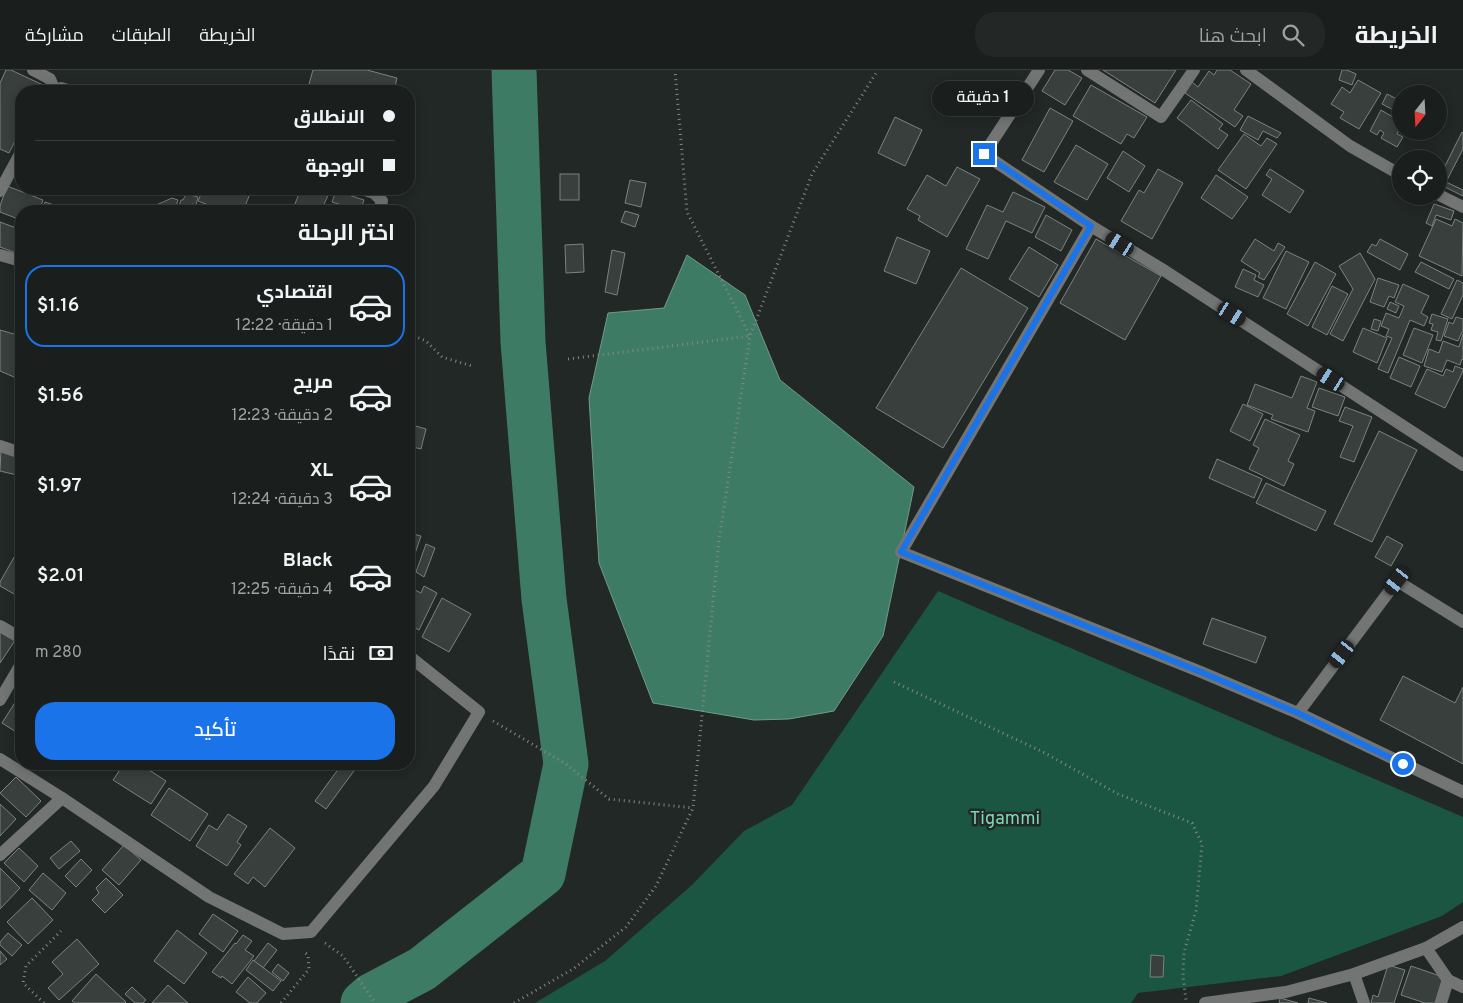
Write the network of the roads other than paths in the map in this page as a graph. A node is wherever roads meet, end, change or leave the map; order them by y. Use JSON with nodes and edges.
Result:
{"nodes":[{"id":1,"x":33,"y":70,"type":"edge"},
{"id":2,"x":1039,"y":70,"type":"edge"},
{"id":3,"x":1087,"y":70,"type":"edge"},
{"id":4,"x":1194,"y":70,"type":"edge"},
{"id":5,"x":1246,"y":70,"type":"edge"},
{"id":6,"x":52,"y":85,"type":"edge"},
{"id":7,"x":0,"y":161,"type":"edge"},
{"id":8,"x":15,"y":162,"type":"edge"},
{"id":9,"x":12,"y":167,"type":"junction"},
{"id":10,"x":1392,"y":170,"type":"edge"},
{"id":11,"x":0,"y":191,"type":"edge"},
{"id":12,"x":376,"y":195,"type":"edge"},
{"id":13,"x":1447,"y":199,"type":"edge"},
{"id":14,"x":381,"y":205,"type":"edge"},
{"id":15,"x":1463,"y":207,"type":"edge"},
{"id":16,"x":1091,"y":226,"type":"junction"},
{"id":17,"x":0,"y":255,"type":"edge"},
{"id":18,"x":15,"y":259,"type":"edge"},
{"id":19,"x":0,"y":446,"type":"edge"},
{"id":20,"x":15,"y":451,"type":"edge"},
{"id":21,"x":1463,"y":465,"type":"edge"},
{"id":22,"x":1463,"y":622,"type":"edge"},
{"id":23,"x":0,"y":626,"type":"edge"},
{"id":24,"x":15,"y":635,"type":"edge"},
{"id":25,"x":415,"y":661,"type":"edge"},
{"id":26,"x":15,"y":674,"type":"edge"},
{"id":27,"x":0,"y":700,"type":"edge"},
{"id":28,"x":1298,"y":713,"type":"junction"},
{"id":29,"x":0,"y":759,"type":"edge"},
{"id":30,"x":15,"y":768,"type":"edge"},
{"id":31,"x":17,"y":770,"type":"edge"},
{"id":32,"x":1463,"y":792,"type":"edge"},
{"id":33,"x":62,"y":798,"type":"junction"},
{"id":34,"x":0,"y":855,"type":"edge"},
{"id":35,"x":1463,"y":927,"type":"edge"},
{"id":36,"x":1426,"y":948,"type":"junction"},
{"id":37,"x":1354,"y":974,"type":"junction"},
{"id":38,"x":1448,"y":980,"type":"junction"},
{"id":39,"x":1463,"y":987,"type":"edge"},
{"id":40,"x":1205,"y":1003,"type":"edge"},
{"id":41,"x":1364,"y":1003,"type":"edge"},
{"id":42,"x":1441,"y":1003,"type":"edge"}],
"edges":[{"from":1,"to":6,"type":"street"},
{"from":2,"to":16,"type":"street"},
{"from":3,"to":4,"type":"street"},
{"from":5,"to":10,"type":"street"},
{"from":7,"to":9,"type":"street"},
{"from":8,"to":9,"type":"street"},
{"from":9,"to":11,"type":"street"},
{"from":12,"to":14,"type":"street"},
{"from":13,"to":15,"type":"street"},
{"from":16,"to":21,"type":"street"},
{"from":16,"to":28,"type":"street"},
{"from":17,"to":18,"type":"street"},
{"from":19,"to":20,"type":"street"},
{"from":22,"to":28,"type":"street"},
{"from":23,"to":24,"type":"street"},
{"from":25,"to":33,"type":"street"},
{"from":26,"to":27,"type":"street"},
{"from":28,"to":32,"type":"street"},
{"from":29,"to":30,"type":"street"},
{"from":31,"to":33,"type":"street"},
{"from":33,"to":34,"type":"street"},
{"from":35,"to":36,"type":"street"},
{"from":36,"to":37,"type":"street"},
{"from":36,"to":38,"type":"street"},
{"from":37,"to":40,"type":"street"},
{"from":37,"to":41,"type":"street"},
{"from":38,"to":39,"type":"street"},
{"from":38,"to":42,"type":"street"}]}
